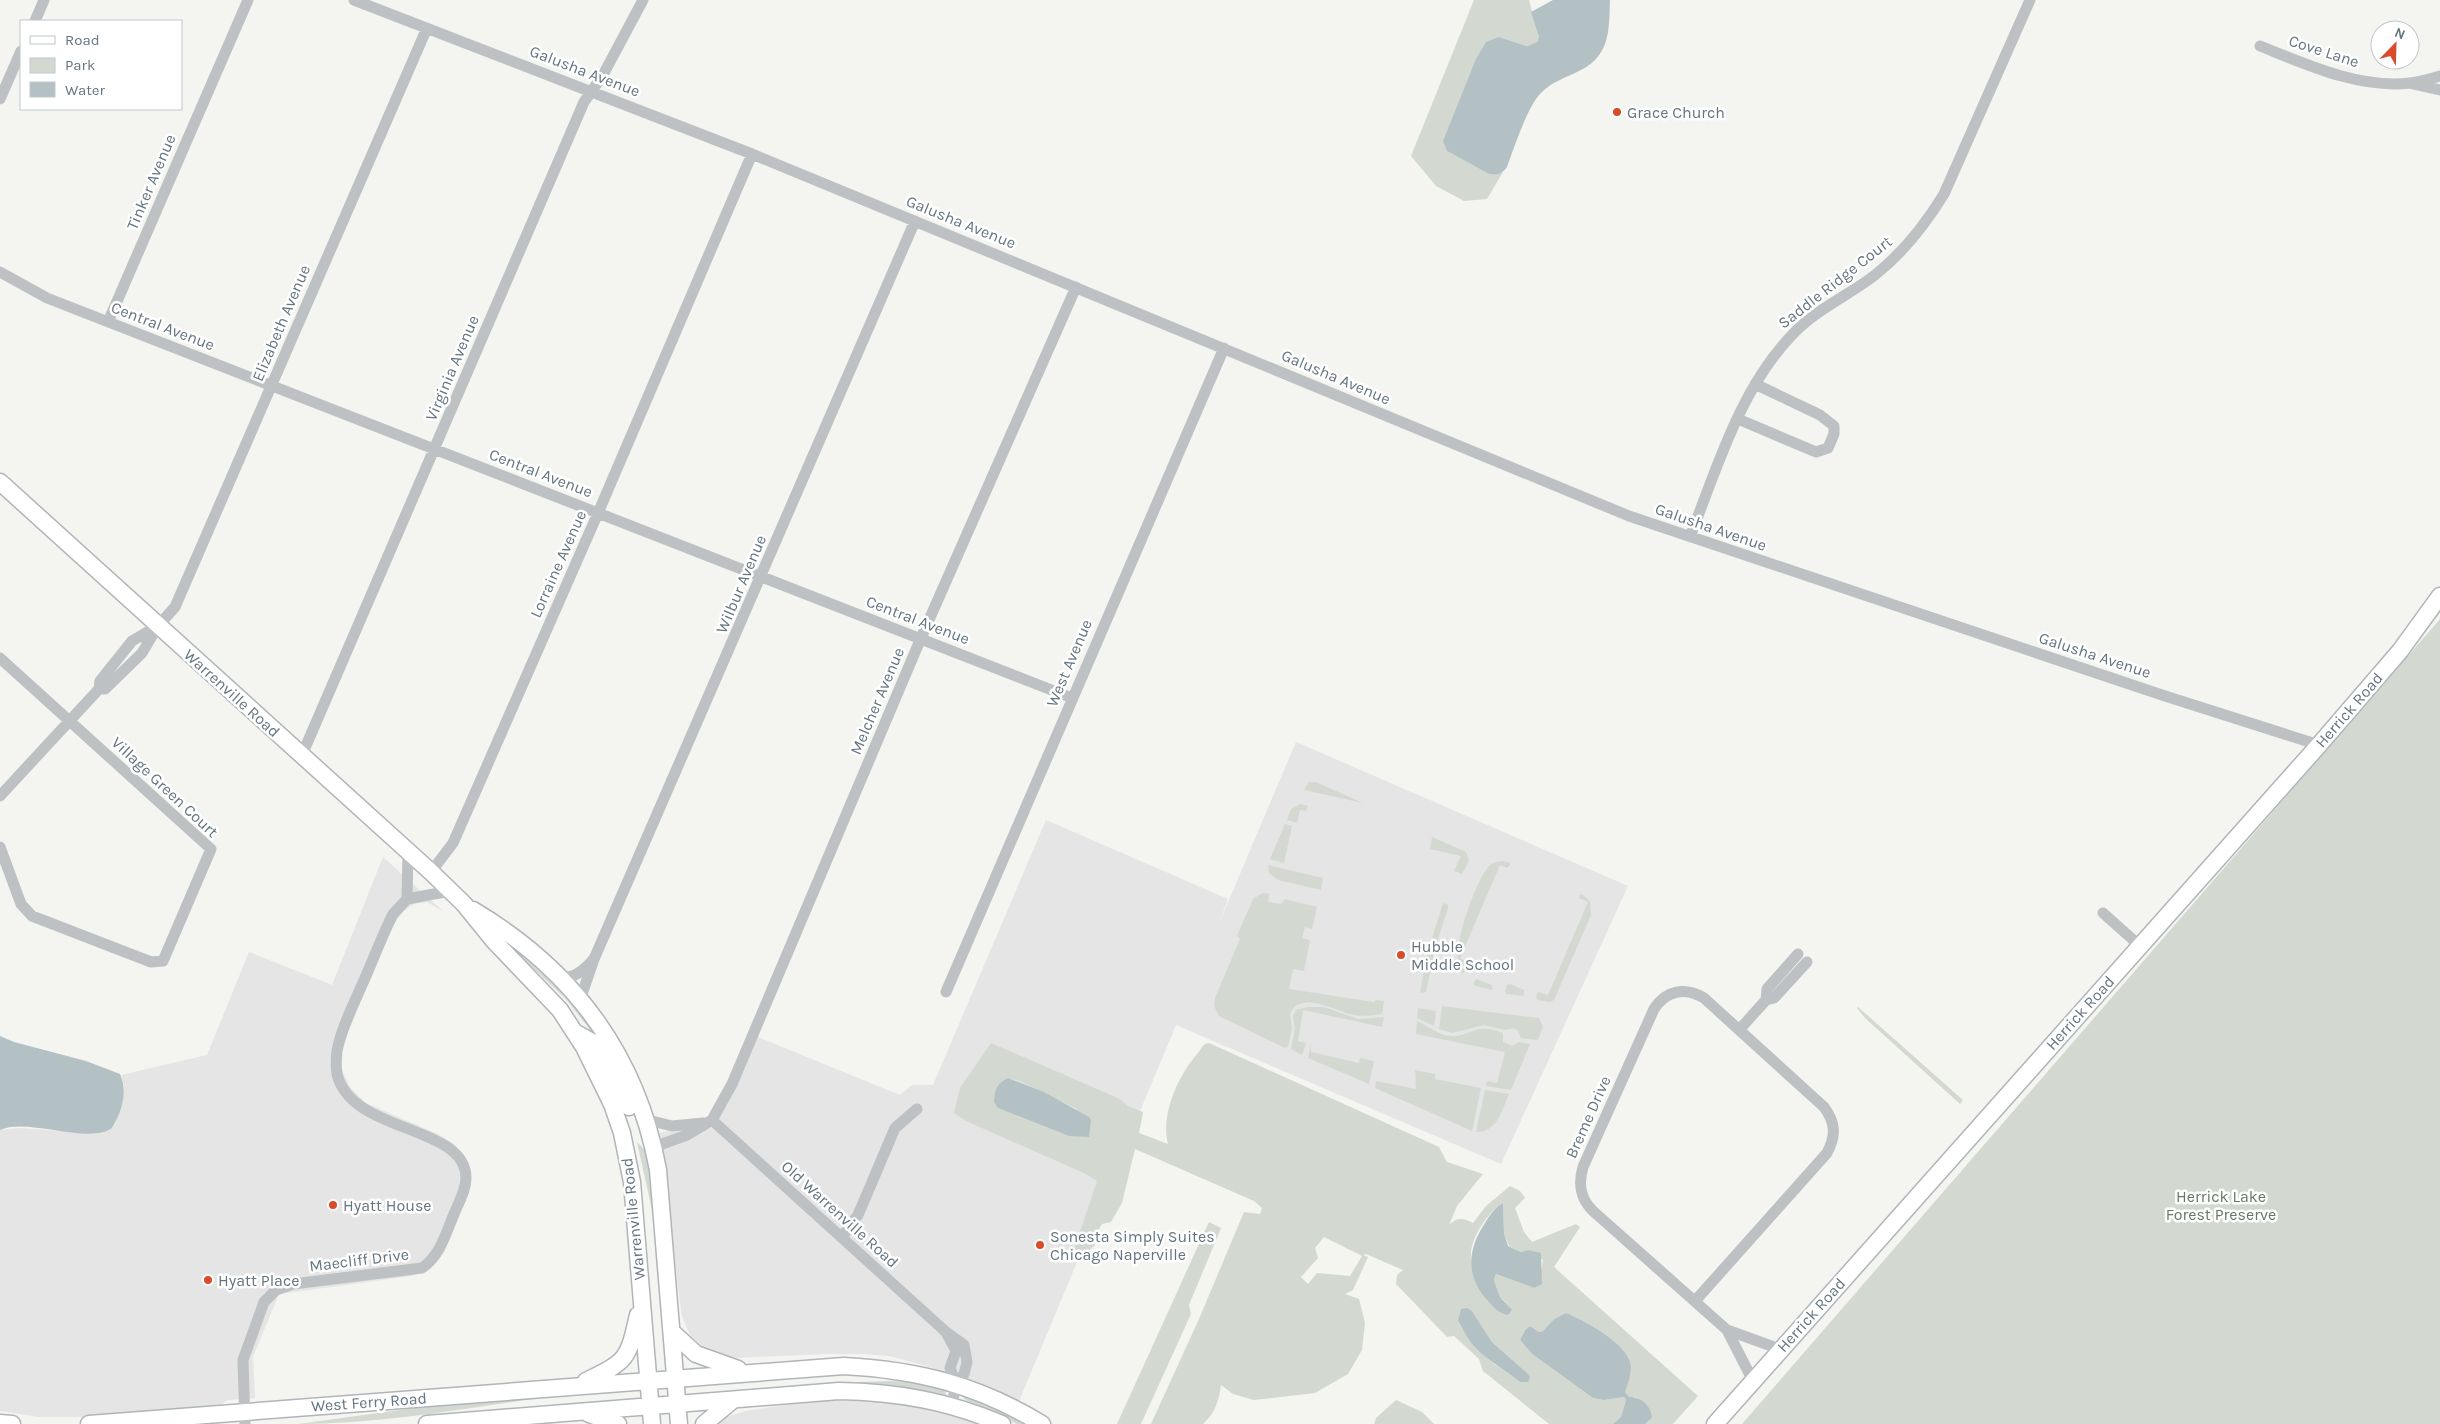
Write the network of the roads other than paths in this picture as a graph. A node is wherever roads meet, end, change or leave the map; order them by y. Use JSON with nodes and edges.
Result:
{"nodes":[{"id":1,"x":44,"y":0,"type":"edge"},
{"id":2,"x":248,"y":0,"type":"edge"},
{"id":3,"x":354,"y":0,"type":"edge"},
{"id":4,"x":643,"y":0,"type":"edge"},
{"id":5,"x":2030,"y":0,"type":"edge"},
{"id":6,"x":35,"y":20,"type":"edge"},
{"id":7,"x":427,"y":28,"type":"junction"},
{"id":8,"x":2260,"y":46,"type":"dead end"},
{"id":9,"x":20,"y":53,"type":"edge"},
{"id":10,"x":2440,"y":76,"type":"edge"},
{"id":11,"x":2409,"y":83,"type":"junction"},
{"id":12,"x":591,"y":90,"type":"junction"},
{"id":13,"x":2440,"y":90,"type":"edge"},
{"id":14,"x":0,"y":98,"type":"edge"},
{"id":15,"x":752,"y":154,"type":"junction"},
{"id":16,"x":915,"y":221,"type":"junction"},
{"id":17,"x":0,"y":272,"type":"edge"},
{"id":18,"x":1076,"y":287,"type":"junction"},
{"id":19,"x":108,"y":322,"type":"junction"},
{"id":20,"x":1224,"y":348,"type":"junction"},
{"id":21,"x":1755,"y":384,"type":"junction"},
{"id":22,"x":272,"y":385,"type":"junction"},
{"id":23,"x":1738,"y":419,"type":"junction"},
{"id":24,"x":435,"y":449,"type":"junction"},
{"id":25,"x":0,"y":482,"type":"edge"},
{"id":26,"x":598,"y":513,"type":"junction"},
{"id":27,"x":1690,"y":537,"type":"junction"},
{"id":28,"x":762,"y":577,"type":"junction"},
{"id":29,"x":2440,"y":596,"type":"edge"},
{"id":30,"x":158,"y":626,"type":"junction"},
{"id":31,"x":921,"y":638,"type":"junction"},
{"id":32,"x":0,"y":658,"type":"edge"},
{"id":33,"x":1072,"y":698,"type":"junction"},
{"id":34,"x":70,"y":721,"type":"junction"},
{"id":35,"x":2318,"y":745,"type":"junction"},
{"id":36,"x":302,"y":755,"type":"junction"},
{"id":37,"x":0,"y":796,"type":"edge"},
{"id":38,"x":0,"y":847,"type":"edge"},
{"id":39,"x":408,"y":852,"type":"junction"},
{"id":40,"x":430,"y":872,"type":"junction"},
{"id":41,"x":450,"y":891,"type":"junction"},
{"id":42,"x":407,"y":900,"type":"junction"},
{"id":43,"x":464,"y":904,"type":"junction"},
{"id":44,"x":2103,"y":914,"type":"dead end"},
{"id":45,"x":2140,"y":946,"type":"junction"},
{"id":46,"x":1798,"y":954,"type":"dead end"},
{"id":47,"x":594,"y":959,"type":"junction"},
{"id":48,"x":1807,"y":962,"type":"dead end"},
{"id":49,"x":561,"y":978,"type":"junction"},
{"id":50,"x":946,"y":992,"type":"dead end"},
{"id":51,"x":580,"y":1000,"type":"junction"},
{"id":52,"x":1766,"y":1000,"type":"junction"},
{"id":53,"x":1740,"y":1030,"type":"junction"},
{"id":54,"x":576,"y":1032,"type":"junction"},
{"id":55,"x":917,"y":1109,"type":"dead end"},
{"id":56,"x":644,"y":1119,"type":"junction"},
{"id":57,"x":708,"y":1121,"type":"junction"},
{"id":58,"x":654,"y":1147,"type":"junction"},
{"id":59,"x":842,"y":1237,"type":"junction"},
{"id":60,"x":642,"y":1298,"type":"junction"},
{"id":61,"x":1696,"y":1301,"type":"junction"},
{"id":62,"x":1728,"y":1330,"type":"junction"},
{"id":63,"x":672,"y":1332,"type":"junction"},
{"id":64,"x":1780,"y":1349,"type":"junction"},
{"id":65,"x":748,"y":1372,"type":"junction"},
{"id":66,"x":675,"y":1378,"type":"junction"},
{"id":67,"x":1752,"y":1379,"type":"junction"},
{"id":68,"x":649,"y":1380,"type":"junction"},
{"id":69,"x":956,"y":1384,"type":"junction"},
{"id":70,"x":577,"y":1386,"type":"junction"},
{"id":71,"x":733,"y":1400,"type":"junction"},
{"id":72,"x":677,"y":1404,"type":"junction"},
{"id":73,"x":952,"y":1405,"type":"junction"},
{"id":74,"x":651,"y":1406,"type":"junction"},
{"id":75,"x":582,"y":1412,"type":"junction"},
{"id":76,"x":244,"y":1418,"type":"edge"},
{"id":77,"x":0,"y":1423,"type":"edge"},
{"id":78,"x":12,"y":1424,"type":"edge"},
{"id":79,"x":89,"y":1424,"type":"edge"},
{"id":80,"x":427,"y":1424,"type":"edge"},
{"id":81,"x":618,"y":1424,"type":"edge"},
{"id":82,"x":652,"y":1424,"type":"edge"},
{"id":83,"x":679,"y":1424,"type":"edge"},
{"id":84,"x":704,"y":1424,"type":"edge"},
{"id":85,"x":1002,"y":1424,"type":"edge"},
{"id":86,"x":1042,"y":1424,"type":"edge"},
{"id":87,"x":1715,"y":1424,"type":"edge"}],
"edges":[{"from":1,"to":6,"type":"street"},
{"from":2,"to":19,"type":"street","name":"Tinker Avenue"},
{"from":3,"to":7,"type":"street","name":"Galusha Avenue"},
{"from":4,"to":12,"type":"street","name":"Virginia Avenue"},
{"from":5,"to":21,"type":"street","name":"Saddle Ridge Court"},
{"from":7,"to":12,"type":"street","name":"Galusha Avenue"},
{"from":7,"to":22,"type":"street","name":"Elizabeth Avenue"},
{"from":8,"to":11,"type":"street","name":"Cove Lane"},
{"from":9,"to":14,"type":"street"},
{"from":10,"to":11,"type":"street","name":"Cove Lane"},
{"from":11,"to":13,"type":"street","name":"Cove Lane"},
{"from":12,"to":15,"type":"street","name":"Galusha Avenue"},
{"from":12,"to":24,"type":"street","name":"Virginia Avenue"},
{"from":15,"to":16,"type":"street","name":"Galusha Avenue"},
{"from":15,"to":26,"type":"street","name":"Lorraine Avenue"},
{"from":16,"to":18,"type":"street","name":"Galusha Avenue"},
{"from":16,"to":28,"type":"street","name":"Wilbur Avenue"},
{"from":17,"to":19,"type":"street","name":"Central Avenue"},
{"from":18,"to":20,"type":"street","name":"Galusha Avenue"},
{"from":18,"to":31,"type":"street","name":"Melcher Avenue"},
{"from":19,"to":22,"type":"street","name":"Central Avenue"},
{"from":20,"to":27,"type":"street","name":"Galusha Avenue"},
{"from":20,"to":33,"type":"street","name":"West Avenue"},
{"from":21,"to":23,"type":"street","name":"Saddle Ridge Court"},
{"from":21,"to":23,"type":"street"},
{"from":22,"to":24,"type":"street","name":"Central Avenue"},
{"from":22,"to":30,"type":"street","name":"Elizabeth Avenue"},
{"from":23,"to":27,"type":"street","name":"Saddle Ridge Court"},
{"from":24,"to":26,"type":"street","name":"Central Avenue"},
{"from":24,"to":36,"type":"street","name":"Virginia Avenue"},
{"from":25,"to":30,"type":"main road","name":"Warrenville Road"},
{"from":26,"to":28,"type":"street","name":"Central Avenue"},
{"from":26,"to":40,"type":"street","name":"Lorraine Avenue"},
{"from":27,"to":35,"type":"street","name":"Galusha Avenue"},
{"from":28,"to":31,"type":"street","name":"Central Avenue"},
{"from":28,"to":47,"type":"street","name":"Wilbur Avenue"},
{"from":29,"to":35,"type":"main road","name":"Herrick Road"},
{"from":30,"to":34,"type":"street","name":"Elizabeth Avenue"},
{"from":30,"to":36,"type":"main road","name":"Warrenville Road"},
{"from":31,"to":33,"type":"street","name":"Central Avenue"},
{"from":31,"to":57,"type":"street","name":"Melcher Avenue"},
{"from":32,"to":34,"type":"street"},
{"from":33,"to":50,"type":"street","name":"West Avenue"},
{"from":34,"to":37,"type":"street","name":"Elizabeth Avenue"},
{"from":34,"to":38,"type":"street","name":"Village Green Court"},
{"from":35,"to":45,"type":"main road","name":"Herrick Road"},
{"from":36,"to":39,"type":"main road","name":"Warrenville Road"},
{"from":39,"to":40,"type":"main road","name":"Warrenville Road"},
{"from":39,"to":42,"type":"street"},
{"from":40,"to":41,"type":"main road","name":"Warrenville Road"},
{"from":41,"to":42,"type":"street"},
{"from":41,"to":43,"type":"main road","name":"Warrenville Road"},
{"from":42,"to":76,"type":"street","name":"Maecliff Drive"},
{"from":43,"to":49,"type":"main road","name":"Warrenville Road"},
{"from":43,"to":54,"type":"main road","name":"Warrenville Road"},
{"from":44,"to":45,"type":"street"},
{"from":45,"to":64,"type":"main road","name":"Herrick Road"},
{"from":46,"to":52,"type":"street"},
{"from":47,"to":49,"type":"street","name":"Wilbur Avenue"},
{"from":47,"to":51,"type":"street","name":"Wilbur Avenue"},
{"from":48,"to":52,"type":"street"},
{"from":49,"to":51,"type":"main road","name":"Warrenville Road"},
{"from":51,"to":56,"type":"main road","name":"Warrenville Road"},
{"from":52,"to":53,"type":"street"},
{"from":53,"to":61,"type":"street","name":"Breme Drive"},
{"from":53,"to":61,"type":"street","name":"Breme Drive"},
{"from":54,"to":58,"type":"main road"},
{"from":54,"to":60,"type":"main road","name":"Warrenville Road"},
{"from":55,"to":59,"type":"street"},
{"from":56,"to":57,"type":"street"},
{"from":56,"to":58,"type":"main road","name":"Warrenville Road"},
{"from":57,"to":58,"type":"street","name":"Melcher Avenue"},
{"from":57,"to":59,"type":"street","name":"Old Warrenville Road"},
{"from":58,"to":63,"type":"main road","name":"Warrenville Road"},
{"from":59,"to":69,"type":"street","name":"Old Warrenville Road"},
{"from":60,"to":68,"type":"main road","name":"Warrenville Road"},
{"from":60,"to":70,"type":"main road"},
{"from":61,"to":62,"type":"street","name":"Breme Drive"},
{"from":62,"to":64,"type":"street","name":"Breme Drive"},
{"from":62,"to":67,"type":"street","name":"Breme Drive"},
{"from":63,"to":65,"type":"main road"},
{"from":63,"to":66,"type":"main road","name":"Warrenville Road"},
{"from":64,"to":67,"type":"main road","name":"Herrick Road"},
{"from":65,"to":66,"type":"main road"},
{"from":65,"to":69,"type":"main road"},
{"from":66,"to":68,"type":"main road"},
{"from":66,"to":72,"type":"main road","name":"Warrenville Road"},
{"from":67,"to":87,"type":"main road","name":"Herrick Road"},
{"from":68,"to":70,"type":"main road","name":"West Ferry Road"},
{"from":68,"to":74,"type":"main road","name":"Warrenville Road"},
{"from":69,"to":73,"type":"street"},
{"from":69,"to":86,"type":"main road"},
{"from":70,"to":76,"type":"main road","name":"West Ferry Road"},
{"from":71,"to":72,"type":"main road"},
{"from":71,"to":73,"type":"main road"},
{"from":71,"to":84,"type":"main road"},
{"from":72,"to":74,"type":"main road","name":"West Ferry Road"},
{"from":72,"to":83,"type":"main road","name":"Warrenville Road"},
{"from":73,"to":85,"type":"main road"},
{"from":74,"to":75,"type":"main road","name":"West Ferry Road"},
{"from":74,"to":82,"type":"main road","name":"Warrenville Road"},
{"from":75,"to":80,"type":"main road","name":"West Ferry Road"},
{"from":75,"to":81,"type":"main road"},
{"from":76,"to":79,"type":"main road","name":"West Ferry Road"},
{"from":77,"to":78,"type":"main road"}]}
